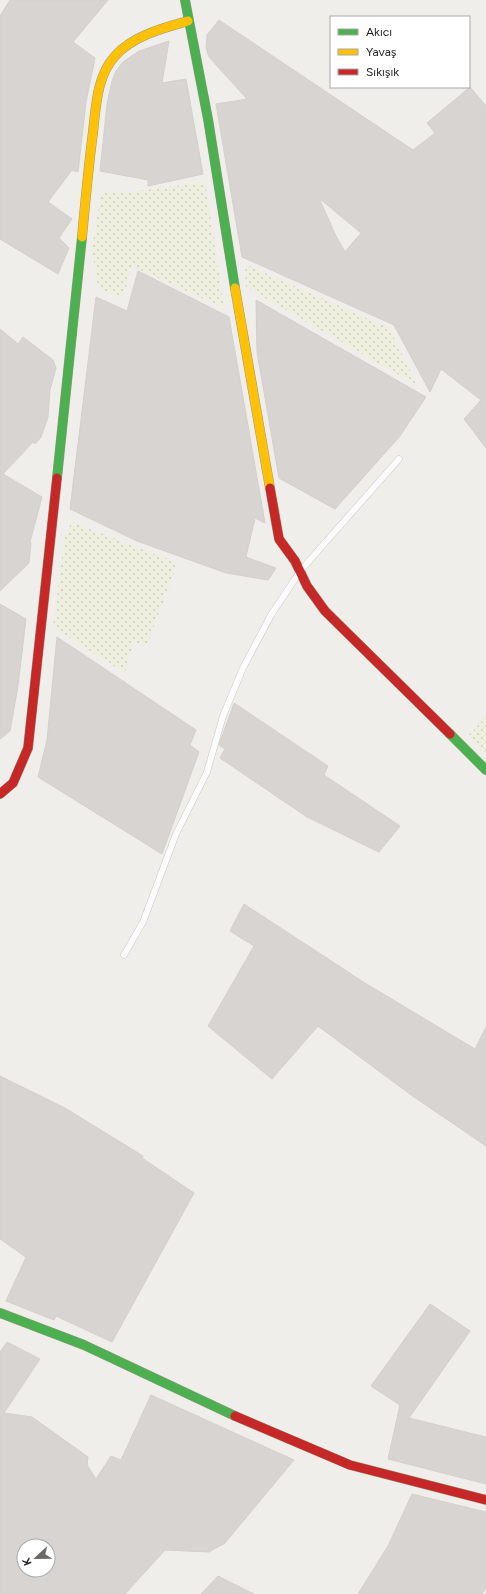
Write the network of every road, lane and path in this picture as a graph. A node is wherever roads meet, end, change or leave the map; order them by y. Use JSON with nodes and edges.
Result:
{"nodes":[{"id":1,"x":185,"y":0,"type":"edge"},
{"id":2,"x":188,"y":21,"type":"junction"},
{"id":3,"x":399,"y":459,"type":"dead end"},
{"id":4,"x":301,"y":570,"type":"junction"},
{"id":5,"x":486,"y":770,"type":"edge"},
{"id":6,"x":0,"y":794,"type":"edge"},
{"id":7,"x":124,"y":955,"type":"dead end"},
{"id":8,"x":0,"y":1313,"type":"edge"},
{"id":9,"x":486,"y":1500,"type":"edge"}],
"edges":[{"from":1,"to":2,"type":"street"},
{"from":2,"to":4,"type":"street"},
{"from":2,"to":6,"type":"street"},
{"from":3,"to":4,"type":"lane"},
{"from":4,"to":5,"type":"street"},
{"from":4,"to":7,"type":"lane"},
{"from":8,"to":9,"type":"street"}]}
